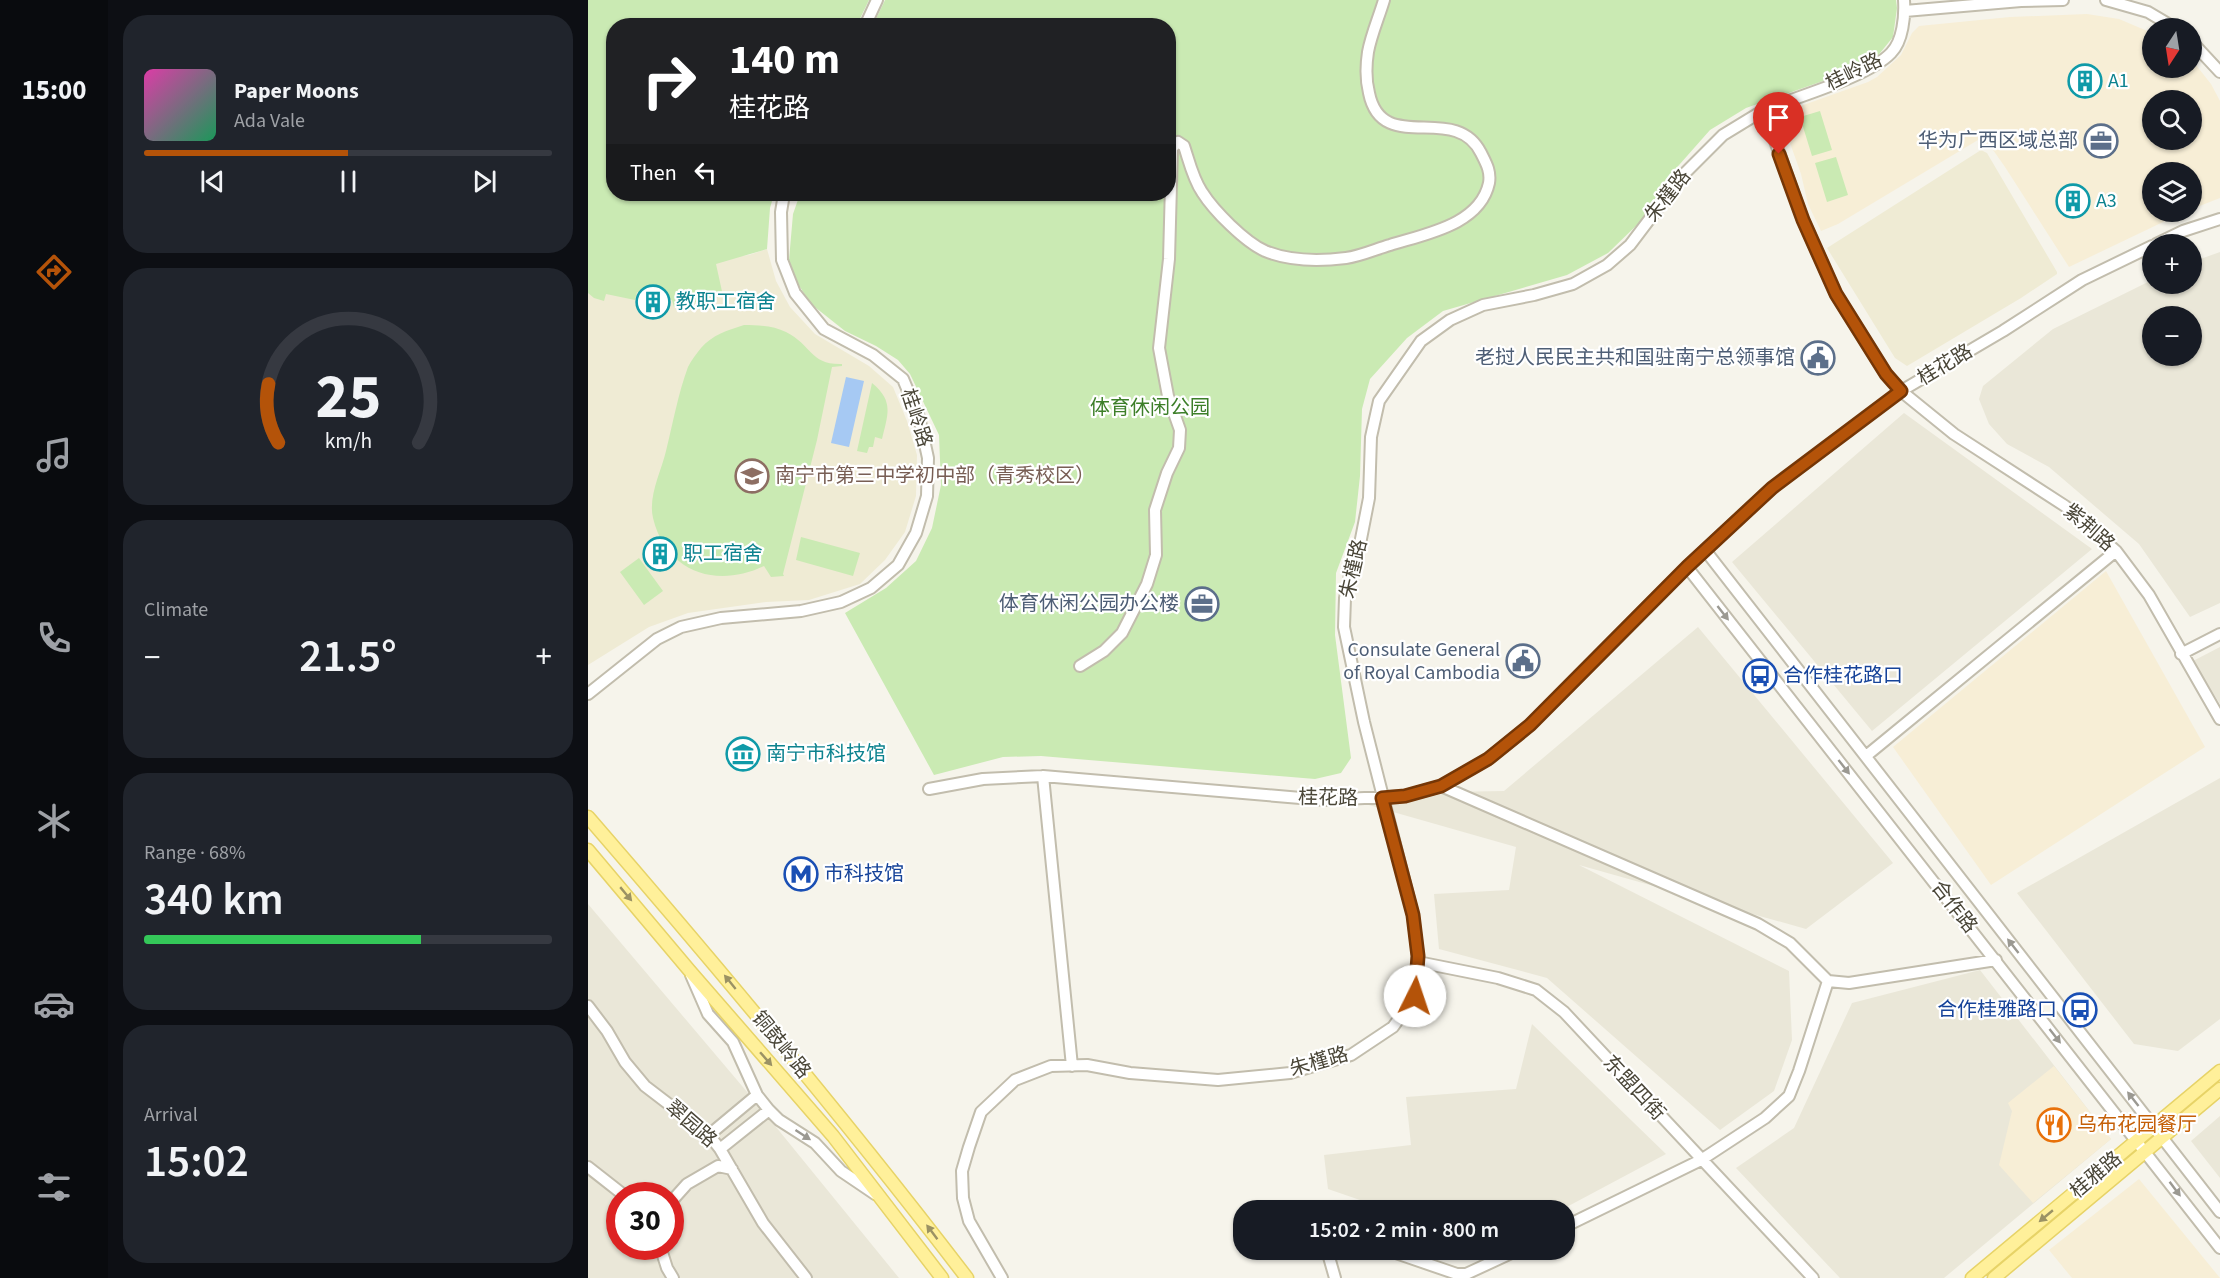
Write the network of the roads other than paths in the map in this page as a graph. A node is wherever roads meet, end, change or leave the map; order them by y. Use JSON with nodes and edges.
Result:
{"nodes":[{"id":1,"x":877,"y":0,"type":"edge"},
{"id":2,"x":1384,"y":0,"type":"edge"},
{"id":3,"x":2063,"y":0,"type":"edge"},
{"id":4,"x":2106,"y":0,"type":"edge"},
{"id":5,"x":1904,"y":5,"type":"edge"},
{"id":6,"x":869,"y":18,"type":"edge"},
{"id":7,"x":2158,"y":18,"type":"edge"},
{"id":8,"x":2202,"y":53,"type":"edge"},
{"id":9,"x":2220,"y":72,"type":"edge"},
{"id":10,"x":1764,"y":110,"type":"junction"},
{"id":11,"x":1176,"y":144,"type":"edge"},
{"id":12,"x":783,"y":201,"type":"edge"},
{"id":13,"x":1171,"y":201,"type":"edge"},
{"id":14,"x":2220,"y":219,"type":"edge"},
{"id":15,"x":2177,"y":234,"type":"edge"},
{"id":16,"x":2142,"y":251,"type":"edge"},
{"id":17,"x":1901,"y":391,"type":"junction"},
{"id":18,"x":1705,"y":550,"type":"junction"},
{"id":19,"x":2116,"y":551,"type":"junction"},
{"id":20,"x":1687,"y":567,"type":"junction"},
{"id":21,"x":2220,"y":634,"type":"edge"},
{"id":22,"x":2181,"y":654,"type":"junction"},
{"id":23,"x":1080,"y":666,"type":"dead end"},
{"id":24,"x":588,"y":694,"type":"edge"},
{"id":25,"x":2220,"y":719,"type":"edge"},
{"id":26,"x":1866,"y":756,"type":"junction"},
{"id":27,"x":1043,"y":776,"type":"junction"},
{"id":28,"x":1441,"y":786,"type":"junction"},
{"id":29,"x":929,"y":789,"type":"dead end"},
{"id":30,"x":1382,"y":798,"type":"junction"},
{"id":31,"x":588,"y":817,"type":"edge"},
{"id":32,"x":588,"y":850,"type":"edge"},
{"id":33,"x":1996,"y":960,"type":"junction"},
{"id":34,"x":1418,"y":962,"type":"junction"},
{"id":35,"x":689,"y":970,"type":"junction"},
{"id":36,"x":1828,"y":981,"type":"junction"},
{"id":37,"x":588,"y":1006,"type":"edge"},
{"id":38,"x":1072,"y":1066,"type":"junction"},
{"id":39,"x":2220,"y":1071,"type":"edge"},
{"id":40,"x":2220,"y":1089,"type":"edge"},
{"id":41,"x":757,"y":1095,"type":"junction"},
{"id":42,"x":769,"y":1110,"type":"junction"},
{"id":43,"x":2154,"y":1126,"type":"junction"},
{"id":44,"x":709,"y":1135,"type":"junction"},
{"id":45,"x":2163,"y":1136,"type":"junction"},
{"id":46,"x":2137,"y":1141,"type":"junction"},
{"id":47,"x":720,"y":1149,"type":"junction"},
{"id":48,"x":2146,"y":1151,"type":"junction"},
{"id":49,"x":1701,"y":1160,"type":"junction"},
{"id":50,"x":588,"y":1167,"type":"edge"},
{"id":51,"x":732,"y":1169,"type":"junction"},
{"id":52,"x":607,"y":1182,"type":"edge"},
{"id":53,"x":684,"y":1187,"type":"edge"},
{"id":54,"x":882,"y":1199,"type":"junction"},
{"id":55,"x":2220,"y":1212,"type":"edge"},
{"id":56,"x":1575,"y":1222,"type":"edge"},
{"id":57,"x":2220,"y":1248,"type":"edge"},
{"id":58,"x":664,"y":1260,"type":"edge"},
{"id":59,"x":1330,"y":1260,"type":"edge"},
{"id":60,"x":1416,"y":1260,"type":"edge"},
{"id":61,"x":1496,"y":1260,"type":"edge"},
{"id":62,"x":672,"y":1278,"type":"edge"},
{"id":63,"x":806,"y":1278,"type":"edge"},
{"id":64,"x":942,"y":1278,"type":"edge"},
{"id":65,"x":967,"y":1278,"type":"edge"},
{"id":66,"x":1002,"y":1278,"type":"edge"},
{"id":67,"x":1335,"y":1278,"type":"edge"},
{"id":68,"x":1813,"y":1278,"type":"edge"},
{"id":69,"x":1972,"y":1278,"type":"edge"},
{"id":70,"x":1994,"y":1278,"type":"edge"}],
"edges":[{"from":1,"to":6,"type":"street"},
{"from":2,"to":11,"type":"street"},
{"from":3,"to":5,"type":"street"},
{"from":4,"to":7,"type":"street"},
{"from":5,"to":10,"type":"street","name":"桂岭路"},
{"from":8,"to":9,"type":"street"},
{"from":10,"to":17,"type":"street"},
{"from":10,"to":30,"type":"street","name":"朱槿路"},
{"from":12,"to":24,"type":"street","name":"桂岭路"},
{"from":13,"to":23,"type":"street"},
{"from":14,"to":15,"type":"street","name":"桂花路"},
{"from":16,"to":17,"type":"street","name":"桂花路"},
{"from":17,"to":18,"type":"street","name":"桂花路"},
{"from":17,"to":19,"type":"street","name":"紫荆路"},
{"from":18,"to":20,"type":"street","name":"桂花路"},
{"from":18,"to":26,"type":"street"},
{"from":19,"to":22,"type":"street","name":"紫荆路"},
{"from":19,"to":26,"type":"street"},
{"from":20,"to":28,"type":"street","name":"桂花路"},
{"from":20,"to":33,"type":"street","name":"合作路","one_way":true},
{"from":21,"to":22,"type":"street"},
{"from":22,"to":25,"type":"street","name":"紫荆路"},
{"from":43,"to":26,"type":"street","one_way":true},
{"from":27,"to":29,"type":"street","name":"桂花路"},
{"from":27,"to":30,"type":"street","name":"桂花路"},
{"from":27,"to":38,"type":"street"},
{"from":28,"to":30,"type":"street","name":"桂花路"},
{"from":28,"to":36,"type":"street"},
{"from":30,"to":34,"type":"street","name":"朱槿路"},
{"from":65,"to":31,"type":"main road","name":"铜鼓岭路","one_way":true},
{"from":32,"to":35,"type":"main road","name":"铜鼓岭路","one_way":true},
{"from":33,"to":36,"type":"street"},
{"from":33,"to":46,"type":"street","name":"合作路","one_way":true},
{"from":34,"to":38,"type":"street","name":"朱槿路"},
{"from":34,"to":49,"type":"street","name":"东盟四街"},
{"from":35,"to":41,"type":"street"},
{"from":35,"to":54,"type":"main road","name":"铜鼓岭路","one_way":true},
{"from":36,"to":49,"type":"street"},
{"from":37,"to":44,"type":"street","name":"翠园路"},
{"from":38,"to":66,"type":"street","name":"朱槿路"},
{"from":39,"to":43,"type":"main road","name":"桂雅路"},
{"from":40,"to":45,"type":"main road","name":"桂雅路"},
{"from":41,"to":42,"type":"street"},
{"from":41,"to":44,"type":"street"},
{"from":42,"to":47,"type":"street"},
{"from":42,"to":54,"type":"street","one_way":true},
{"from":43,"to":45,"type":"street"},
{"from":43,"to":46,"type":"main road","name":"桂雅路"},
{"from":44,"to":47,"type":"street","name":"翠园路"},
{"from":45,"to":48,"type":"main road","name":"桂雅路"},
{"from":45,"to":55,"type":"street"},
{"from":46,"to":48,"type":"street","name":"合作路"},
{"from":46,"to":69,"type":"main road","name":"桂雅路","one_way":true},
{"from":47,"to":51,"type":"street","name":"翠园路"},
{"from":48,"to":57,"type":"street","name":"合作路","one_way":true},
{"from":48,"to":70,"type":"main road","name":"桂雅路"},
{"from":49,"to":56,"type":"street"},
{"from":49,"to":68,"type":"street","name":"东盟四街"},
{"from":50,"to":52,"type":"street"},
{"from":51,"to":53,"type":"street"},
{"from":51,"to":63,"type":"street","name":"翠园路"},
{"from":54,"to":64,"type":"main road","name":"铜鼓岭路"},
{"from":58,"to":62,"type":"street"},
{"from":59,"to":67,"type":"street"},
{"from":60,"to":61,"type":"street"}]}
